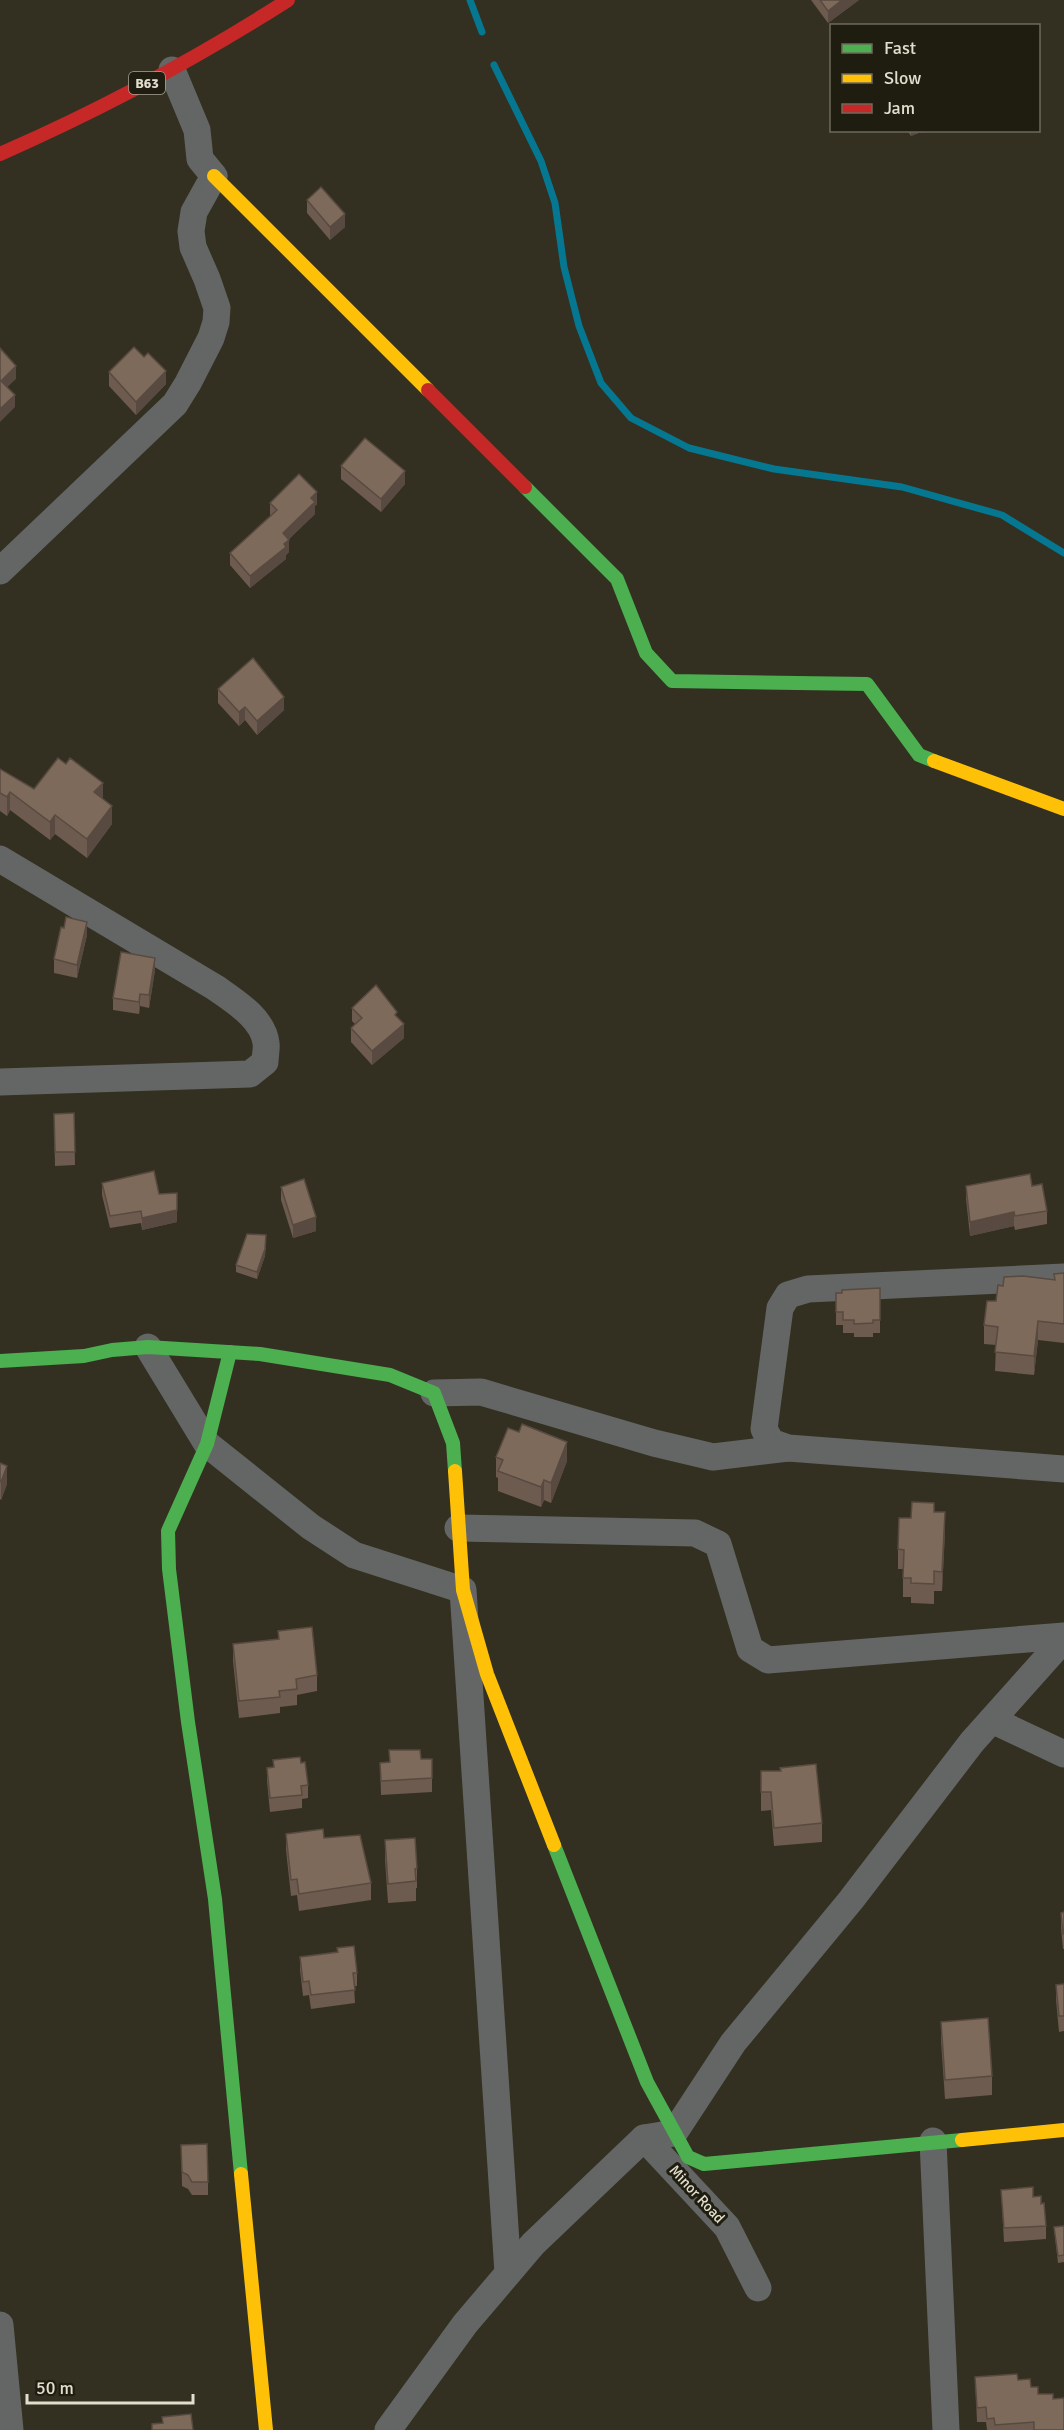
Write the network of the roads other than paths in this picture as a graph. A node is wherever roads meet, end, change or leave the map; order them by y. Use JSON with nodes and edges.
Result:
{"nodes":[{"id":1,"x":288,"y":0,"type":"edge"},
{"id":2,"x":172,"y":70,"type":"junction"},
{"id":3,"x":0,"y":154,"type":"edge"},
{"id":4,"x":214,"y":176,"type":"junction"},
{"id":5,"x":0,"y":571,"type":"edge"},
{"id":6,"x":1064,"y":809,"type":"edge"},
{"id":7,"x":0,"y":859,"type":"edge"},
{"id":8,"x":0,"y":1082,"type":"edge"},
{"id":9,"x":1064,"y":1277,"type":"edge"},
{"id":10,"x":148,"y":1347,"type":"junction"},
{"id":11,"x":230,"y":1352,"type":"junction"},
{"id":12,"x":0,"y":1361,"type":"edge"},
{"id":13,"x":434,"y":1393,"type":"junction"},
{"id":14,"x":207,"y":1444,"type":"junction"},
{"id":15,"x":789,"y":1448,"type":"junction"},
{"id":16,"x":1064,"y":1469,"type":"edge"},
{"id":17,"x":458,"y":1528,"type":"junction"},
{"id":18,"x":463,"y":1590,"type":"junction"},
{"id":19,"x":1064,"y":1638,"type":"edge"},
{"id":20,"x":992,"y":1720,"type":"junction"},
{"id":21,"x":1064,"y":1754,"type":"edge"},
{"id":22,"x":1064,"y":2130,"type":"edge"},
{"id":23,"x":674,"y":2133,"type":"junction"},
{"id":24,"x":644,"y":2138,"type":"junction"},
{"id":25,"x":933,"y":2141,"type":"junction"},
{"id":26,"x":508,"y":2273,"type":"junction"},
{"id":27,"x":758,"y":2288,"type":"dead end"},
{"id":28,"x":0,"y":2325,"type":"edge"},
{"id":29,"x":10,"y":2430,"type":"edge"},
{"id":30,"x":266,"y":2430,"type":"edge"},
{"id":31,"x":388,"y":2430,"type":"edge"},
{"id":32,"x":946,"y":2430,"type":"edge"}],
"edges":[{"from":1,"to":2,"type":"main road","number":"B63"},
{"from":2,"to":3,"type":"main road","number":"B63"},
{"from":2,"to":4,"type":"street"},
{"from":4,"to":5,"type":"street"},
{"from":4,"to":6,"type":"main road"},
{"from":7,"to":8,"type":"street"},
{"from":9,"to":15,"type":"street"},
{"from":10,"to":11,"type":"main road"},
{"from":10,"to":12,"type":"main road"},
{"from":10,"to":14,"type":"street"},
{"from":11,"to":13,"type":"main road"},
{"from":11,"to":14,"type":"main road"},
{"from":13,"to":15,"type":"street"},
{"from":13,"to":17,"type":"main road"},
{"from":14,"to":18,"type":"street"},
{"from":14,"to":30,"type":"main road"},
{"from":15,"to":16,"type":"street"},
{"from":17,"to":18,"type":"main road"},
{"from":17,"to":19,"type":"street"},
{"from":18,"to":23,"type":"main road"},
{"from":18,"to":26,"type":"street"},
{"from":19,"to":20,"type":"street"},
{"from":20,"to":21,"type":"street"},
{"from":20,"to":23,"type":"street"},
{"from":22,"to":25,"type":"main road"},
{"from":23,"to":24,"type":"street"},
{"from":23,"to":25,"type":"main road"},
{"from":24,"to":26,"type":"street"},
{"from":24,"to":27,"type":"street","name":"Minor Road"},
{"from":25,"to":32,"type":"street"},
{"from":26,"to":31,"type":"street"},
{"from":28,"to":29,"type":"street"}]}
